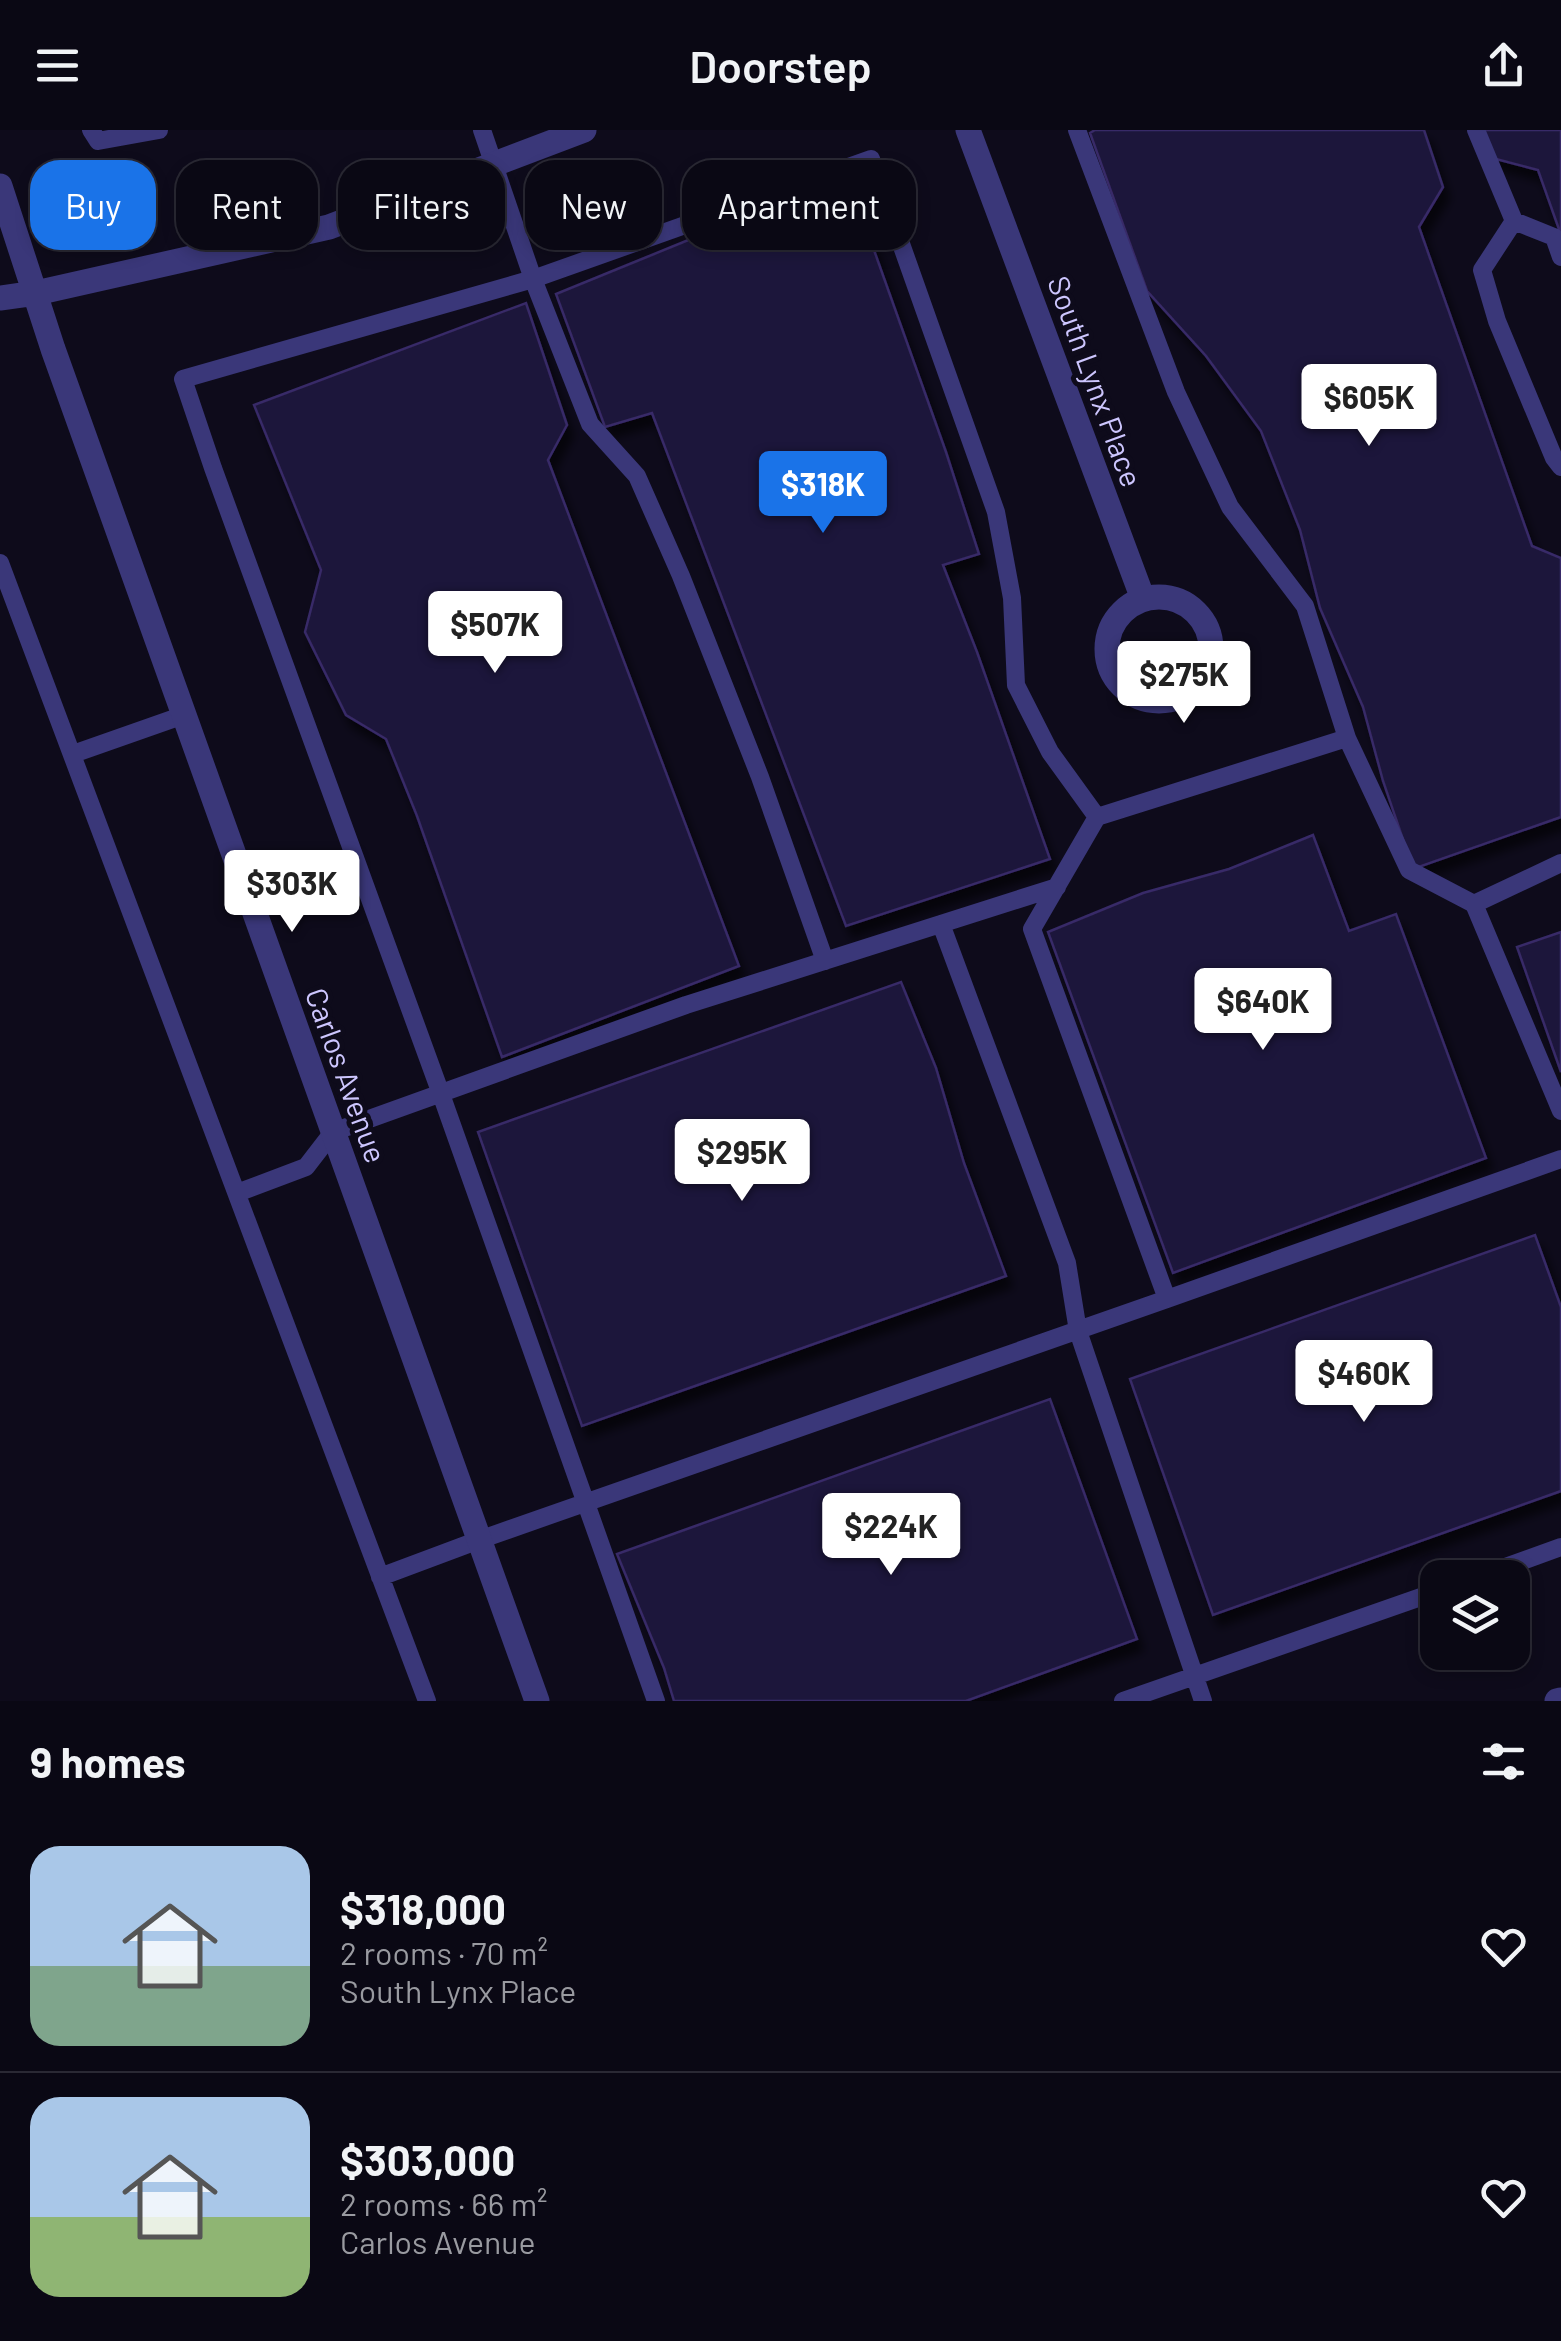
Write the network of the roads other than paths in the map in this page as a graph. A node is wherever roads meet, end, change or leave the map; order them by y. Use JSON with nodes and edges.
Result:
{"nodes":[{"id":1,"x":91,"y":130,"type":"edge"},
{"id":2,"x":160,"y":130,"type":"edge"},
{"id":3,"x":482,"y":130,"type":"edge"},
{"id":4,"x":584,"y":130,"type":"edge"},
{"id":5,"x":968,"y":130,"type":"edge"},
{"id":6,"x":1077,"y":130,"type":"edge"},
{"id":7,"x":1476,"y":130,"type":"edge"},
{"id":8,"x":491,"y":160,"type":"edge"},
{"id":9,"x":505,"y":160,"type":"edge"},
{"id":10,"x":0,"y":186,"type":"edge"},
{"id":11,"x":505,"y":200,"type":"edge"},
{"id":12,"x":1514,"y":221,"type":"junction"},
{"id":13,"x":338,"y":224,"type":"edge"},
{"id":14,"x":1561,"y":257,"type":"edge"},
{"id":15,"x":532,"y":279,"type":"junction"},
{"id":16,"x":36,"y":292,"type":"junction"},
{"id":17,"x":0,"y":298,"type":"edge"},
{"id":18,"x":1561,"y":467,"type":"edge"},
{"id":19,"x":0,"y":563,"type":"edge"},
{"id":20,"x":1143,"y":600,"type":"junction"},
{"id":21,"x":184,"y":716,"type":"junction"},
{"id":22,"x":1347,"y":738,"type":"junction"},
{"id":23,"x":73,"y":754,"type":"junction"},
{"id":24,"x":1097,"y":817,"type":"junction"},
{"id":25,"x":1561,"y":863,"type":"edge"},
{"id":26,"x":1057,"y":887,"type":"junction"},
{"id":27,"x":1474,"y":904,"type":"junction"},
{"id":28,"x":941,"y":924,"type":"junction"},
{"id":29,"x":825,"y":960,"type":"junction"},
{"id":30,"x":442,"y":1094,"type":"junction"},
{"id":31,"x":1561,"y":1111,"type":"edge"},
{"id":32,"x":334,"y":1132,"type":"junction"},
{"id":33,"x":1561,"y":1159,"type":"edge"},
{"id":34,"x":237,"y":1193,"type":"junction"},
{"id":35,"x":1168,"y":1300,"type":"junction"},
{"id":36,"x":1078,"y":1331,"type":"junction"},
{"id":37,"x":585,"y":1503,"type":"junction"},
{"id":38,"x":480,"y":1540,"type":"junction"},
{"id":39,"x":1561,"y":1548,"type":"edge"},
{"id":40,"x":1527,"y":1560,"type":"edge"},
{"id":41,"x":380,"y":1577,"type":"junction"},
{"id":42,"x":1420,"y":1597,"type":"edge"},
{"id":43,"x":1194,"y":1676,"type":"junction"},
{"id":44,"x":426,"y":1701,"type":"edge"},
{"id":45,"x":537,"y":1701,"type":"edge"},
{"id":46,"x":656,"y":1701,"type":"edge"},
{"id":47,"x":1123,"y":1701,"type":"edge"},
{"id":48,"x":1203,"y":1701,"type":"edge"}],
"edges":[{"from":1,"to":2,"type":"lane"},
{"from":3,"to":8,"type":"lane"},
{"from":4,"to":9,"type":"street"},
{"from":5,"to":20,"type":"street","name":"South Lynx Place"},
{"from":6,"to":22,"type":"lane"},
{"from":7,"to":12,"type":"lane"},
{"from":10,"to":16,"type":"street","name":"Carlos Avenue"},
{"from":11,"to":15,"type":"lane"},
{"from":12,"to":14,"type":"lane"},
{"from":12,"to":18,"type":"lane"},
{"from":13,"to":16,"type":"street"},
{"from":15,"to":24,"type":"lane"},
{"from":15,"to":29,"type":"lane"},
{"from":15,"to":30,"type":"lane"},
{"from":16,"to":17,"type":"street"},
{"from":16,"to":21,"type":"street","name":"Carlos Avenue"},
{"from":19,"to":23,"type":"lane"},
{"from":20,"to":20,"type":"street"},
{"from":21,"to":23,"type":"lane"},
{"from":21,"to":32,"type":"street","name":"Carlos Avenue"},
{"from":22,"to":24,"type":"lane"},
{"from":22,"to":27,"type":"lane"},
{"from":23,"to":34,"type":"lane"},
{"from":24,"to":26,"type":"lane"},
{"from":25,"to":27,"type":"lane"},
{"from":26,"to":28,"type":"lane"},
{"from":26,"to":35,"type":"lane"},
{"from":27,"to":31,"type":"lane"},
{"from":28,"to":29,"type":"lane"},
{"from":28,"to":36,"type":"lane"},
{"from":29,"to":30,"type":"lane"},
{"from":30,"to":32,"type":"lane"},
{"from":30,"to":37,"type":"lane"},
{"from":32,"to":34,"type":"lane"},
{"from":32,"to":38,"type":"street","name":"Carlos Avenue"},
{"from":33,"to":35,"type":"lane"},
{"from":34,"to":41,"type":"lane"},
{"from":35,"to":36,"type":"lane"},
{"from":36,"to":37,"type":"lane"},
{"from":36,"to":43,"type":"lane"},
{"from":37,"to":38,"type":"lane"},
{"from":37,"to":46,"type":"lane"},
{"from":38,"to":41,"type":"lane"},
{"from":38,"to":45,"type":"street","name":"Carlos Avenue"},
{"from":39,"to":40,"type":"lane"},
{"from":41,"to":44,"type":"lane"},
{"from":42,"to":43,"type":"lane"},
{"from":43,"to":47,"type":"lane"},
{"from":43,"to":48,"type":"lane"}]}
